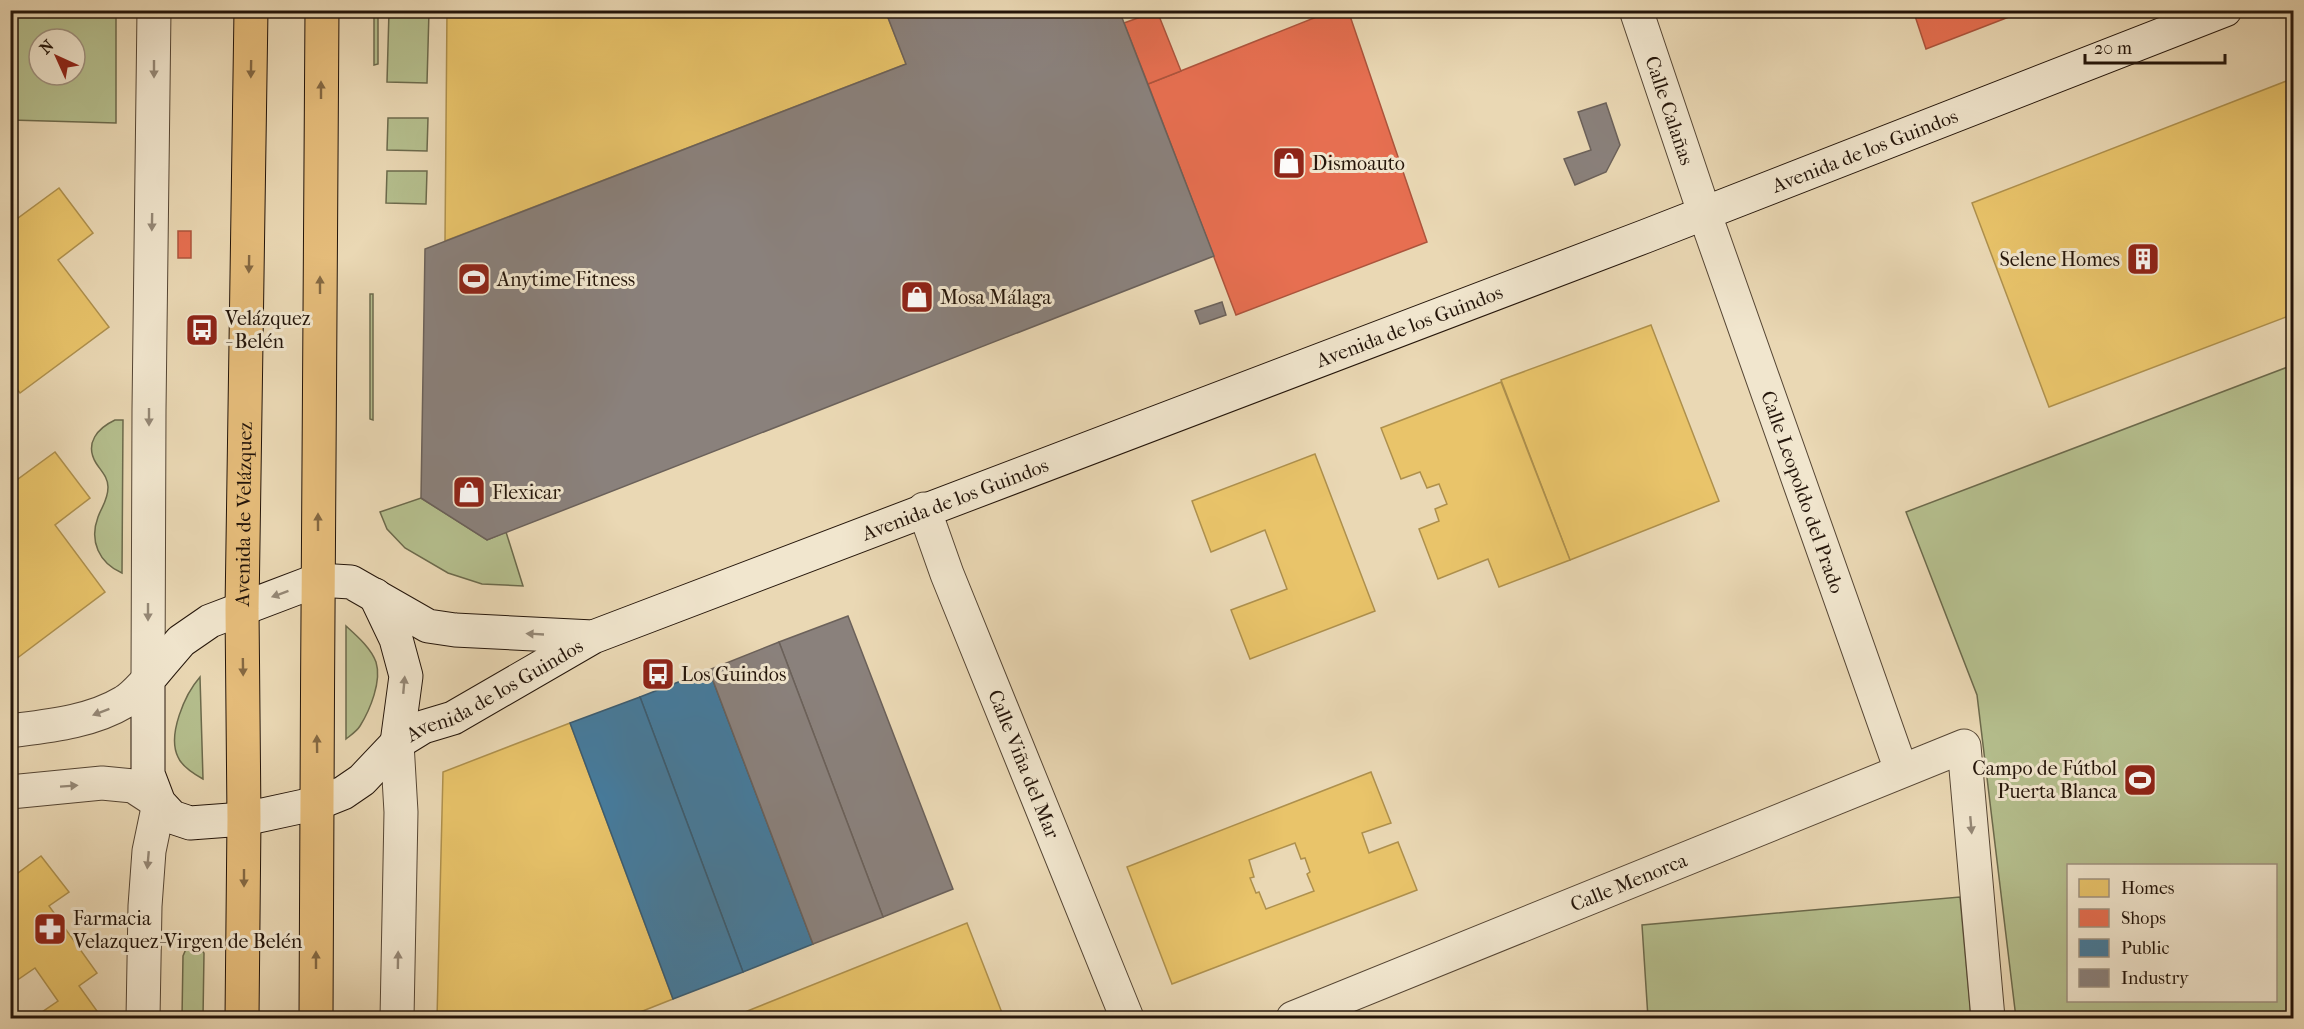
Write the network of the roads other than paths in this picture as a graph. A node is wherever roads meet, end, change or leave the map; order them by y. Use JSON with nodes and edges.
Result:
{"nodes":[{"id":1,"x":154,"y":10,"type":"edge"},
{"id":2,"x":251,"y":10,"type":"edge"},
{"id":3,"x":322,"y":10,"type":"edge"},
{"id":4,"x":1636,"y":10,"type":"edge"},
{"id":5,"x":2225,"y":10,"type":"edge"},
{"id":6,"x":1704,"y":212,"type":"junction"},
{"id":7,"x":924,"y":509,"type":"junction"},
{"id":8,"x":318,"y":580,"type":"junction"},
{"id":9,"x":375,"y":595,"type":"junction"},
{"id":10,"x":242,"y":609,"type":"junction"},
{"id":11,"x":593,"y":637,"type":"junction"},
{"id":12,"x":148,"y":680,"type":"junction"},
{"id":13,"x":10,"y":731,"type":"edge"},
{"id":14,"x":397,"y":743,"type":"junction"},
{"id":15,"x":1901,"y":770,"type":"junction"},
{"id":16,"x":10,"y":792,"type":"edge"},
{"id":17,"x":318,"y":802,"type":"junction"},
{"id":18,"x":159,"y":803,"type":"junction"},
{"id":19,"x":244,"y":819,"type":"junction"},
{"id":20,"x":143,"y":1018,"type":"edge"},
{"id":21,"x":242,"y":1018,"type":"edge"},
{"id":22,"x":316,"y":1018,"type":"edge"},
{"id":23,"x":397,"y":1018,"type":"edge"},
{"id":24,"x":1127,"y":1018,"type":"edge"},
{"id":25,"x":1293,"y":1018,"type":"edge"},
{"id":26,"x":1988,"y":1018,"type":"edge"}],
"edges":[{"from":1,"to":12,"type":"street","one_way":true},
{"from":2,"to":10,"type":"main road","name":"Avenida de Velázquez","one_way":true},
{"from":8,"to":3,"type":"main road","one_way":true},
{"from":4,"to":6,"type":"street","name":"Calle Calañas"},
{"from":5,"to":6,"type":"street","name":"Avenida de los Guindos"},
{"from":6,"to":7,"type":"street","name":"Avenida de los Guindos"},
{"from":6,"to":15,"type":"street","name":"Calle Leopoldo del Prado"},
{"from":7,"to":11,"type":"street","name":"Avenida de los Guindos"},
{"from":7,"to":24,"type":"street","name":"Calle Viña del Mar"},
{"from":8,"to":9,"type":"street","name":"Avenida de los Guindos"},
{"from":8,"to":10,"type":"street","one_way":true},
{"from":17,"to":8,"type":"main road","one_way":true},
{"from":11,"to":9,"type":"street","name":"Avenida de los Guindos","one_way":true},
{"from":14,"to":9,"type":"street","one_way":true},
{"from":10,"to":12,"type":"street"},
{"from":10,"to":19,"type":"main road","name":"Avenida de Velázquez","one_way":true},
{"from":11,"to":14,"type":"street","name":"Avenida de los Guindos"},
{"from":12,"to":13,"type":"street","one_way":true},
{"from":12,"to":18,"type":"street"},
{"from":14,"to":17,"type":"street","name":"Avenida de los Guindos"},
{"from":23,"to":14,"type":"street","one_way":true},
{"from":15,"to":25,"type":"street","name":"Calle Menorca"},
{"from":15,"to":26,"type":"street","name":"Calle Menorca","one_way":true},
{"from":16,"to":18,"type":"street","name":"Avenida de los Guindos","one_way":true},
{"from":17,"to":19,"type":"street","name":"Avenida de los Guindos"},
{"from":22,"to":17,"type":"main road","one_way":true},
{"from":18,"to":19,"type":"street","name":"Avenida de los Guindos"},
{"from":18,"to":20,"type":"street","one_way":true},
{"from":19,"to":21,"type":"main road","name":"Avenida de Velázquez","one_way":true}]}
